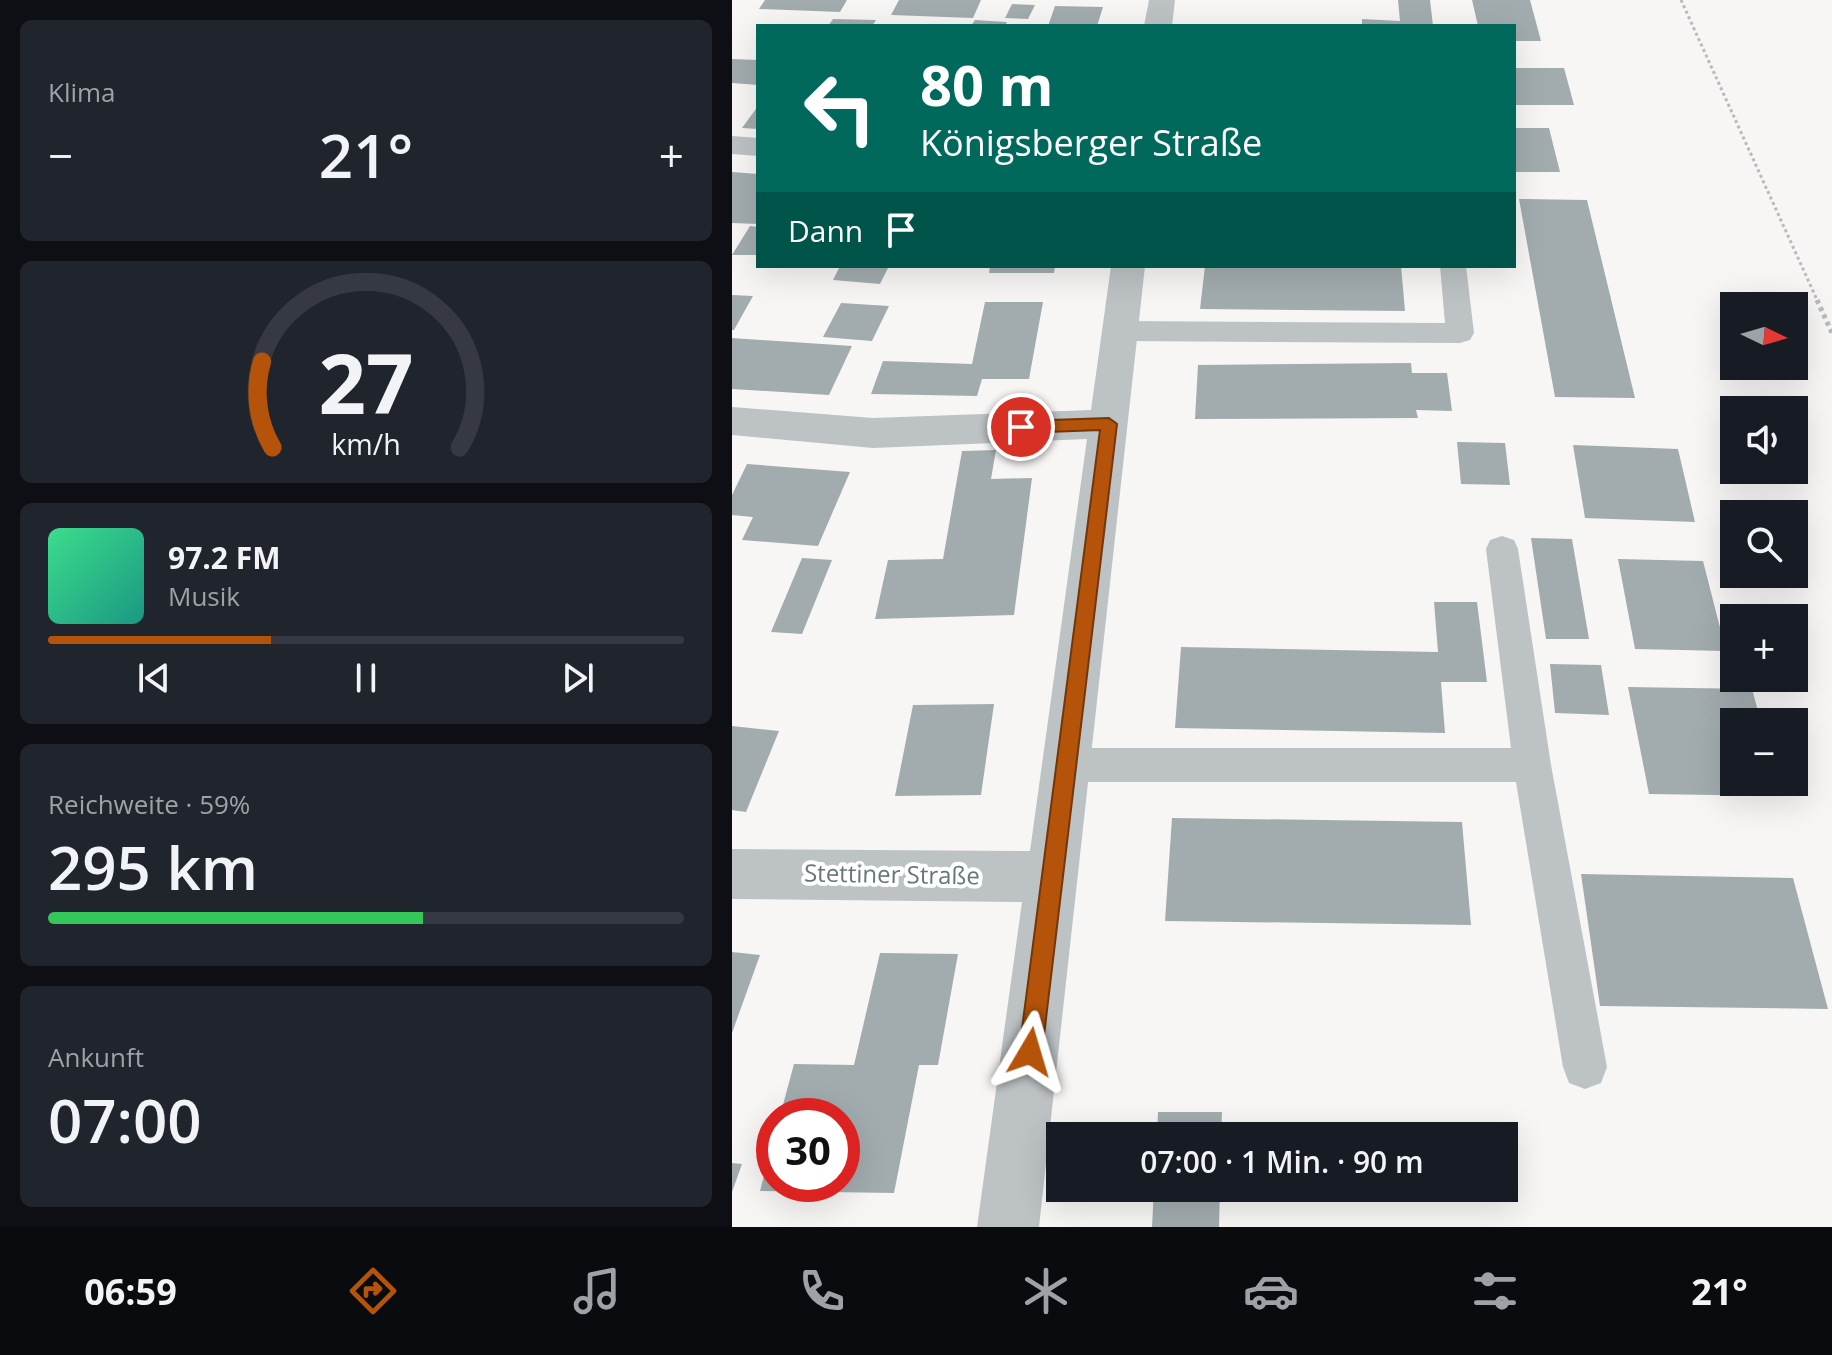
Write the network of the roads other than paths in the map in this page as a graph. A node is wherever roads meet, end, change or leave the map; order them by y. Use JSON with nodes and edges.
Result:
{"nodes":[{"id":1,"x":1162,"y":0,"type":"edge"},
{"id":2,"x":1158,"y":24,"type":"edge"},
{"id":3,"x":732,"y":145,"type":"edge"},
{"id":4,"x":756,"y":147,"type":"edge"},
{"id":5,"x":1128,"y":268,"type":"edge"},
{"id":6,"x":1453,"y":268,"type":"edge"},
{"id":7,"x":1121,"y":331,"type":"junction"},
{"id":8,"x":732,"y":421,"type":"edge"},
{"id":9,"x":1109,"y":424,"type":"junction"},
{"id":10,"x":1502,"y":549,"type":"dead end"},
{"id":11,"x":1066,"y":765,"type":"junction"},
{"id":12,"x":1532,"y":765,"type":"junction"},
{"id":13,"x":732,"y":874,"type":"edge"},
{"id":14,"x":1052,"y":877,"type":"junction"},
{"id":15,"x":1585,"y":1067,"type":"dead end"},
{"id":16,"x":1008,"y":1227,"type":"edge"}],
"edges":[{"from":1,"to":2,"type":"street"},
{"from":3,"to":4,"type":"street"},
{"from":5,"to":7,"type":"street"},
{"from":6,"to":7,"type":"lane"},
{"from":7,"to":9,"type":"street"},
{"from":8,"to":9,"type":"street"},
{"from":9,"to":11,"type":"street"},
{"from":10,"to":12,"type":"lane"},
{"from":11,"to":12,"type":"lane"},
{"from":11,"to":14,"type":"street"},
{"from":12,"to":15,"type":"lane"},
{"from":13,"to":14,"type":"street","name":"Stettiner Straße"},
{"from":14,"to":16,"type":"street"}]}
